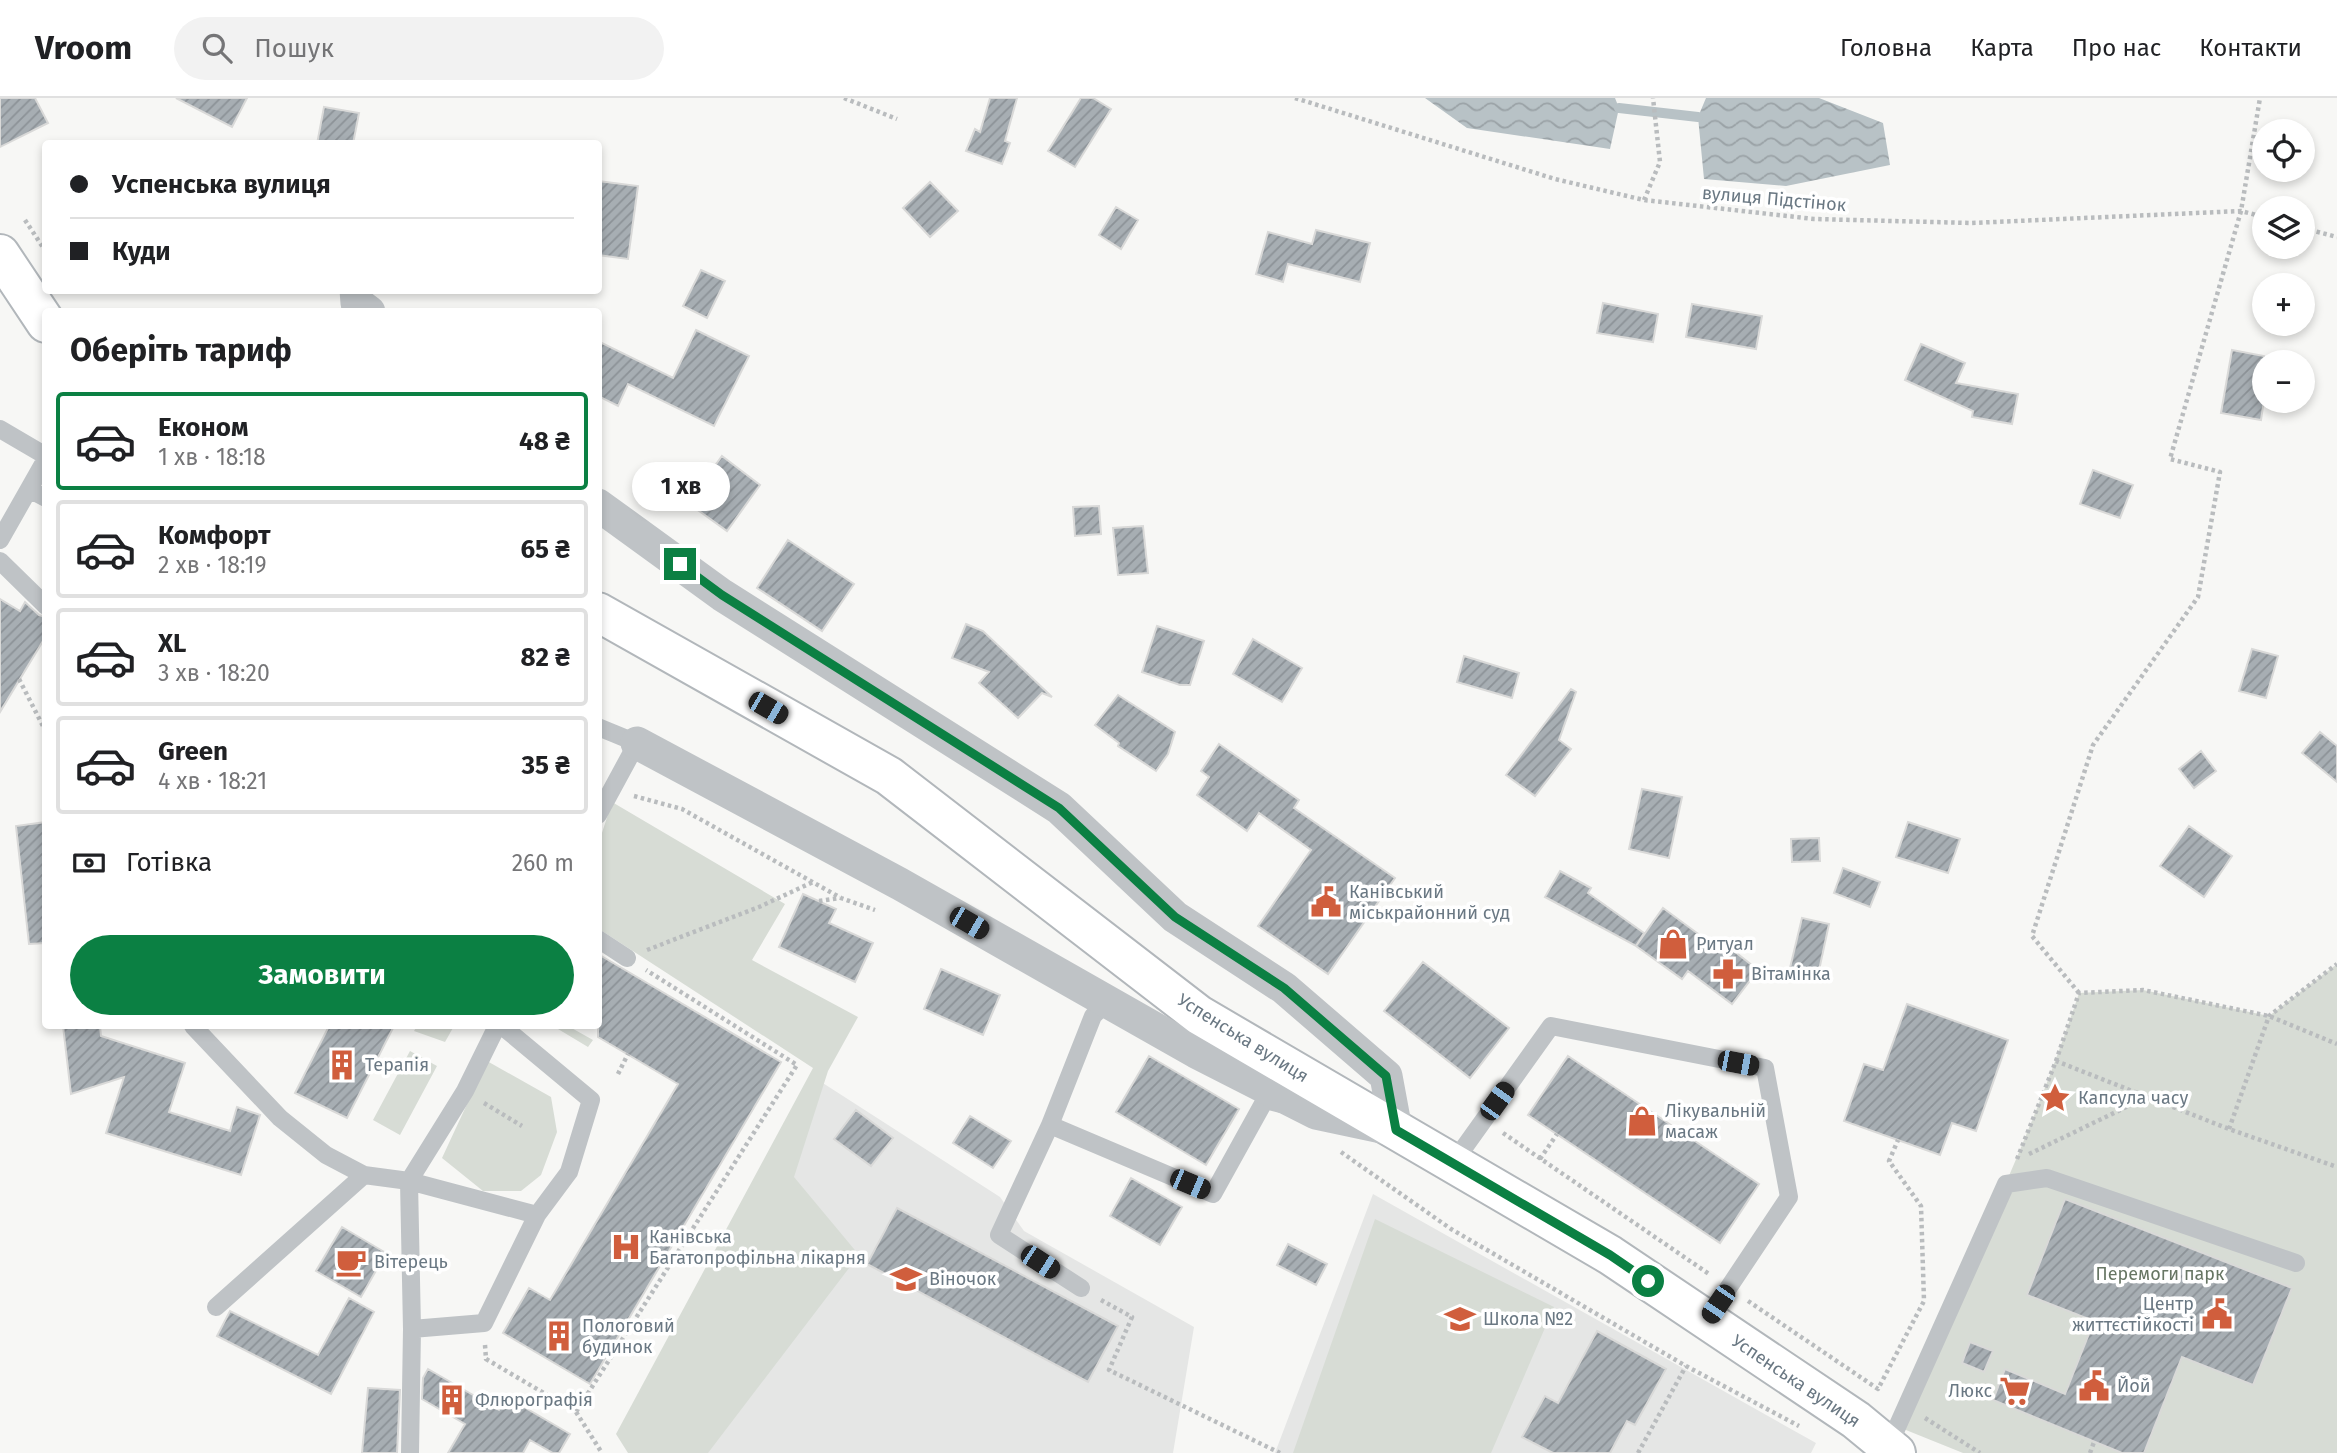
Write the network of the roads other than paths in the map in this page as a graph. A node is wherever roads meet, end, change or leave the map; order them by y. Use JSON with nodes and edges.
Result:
{"nodes":[{"id":1,"x":0,"y":254,"type":"edge"},
{"id":2,"x":42,"y":317,"type":"edge"},
{"id":3,"x":0,"y":429,"type":"edge"},
{"id":4,"x":42,"y":455,"type":"edge"},
{"id":5,"x":42,"y":465,"type":"edge"},
{"id":6,"x":29,"y":489,"type":"junction"},
{"id":7,"x":42,"y":496,"type":"edge"},
{"id":8,"x":602,"y":508,"type":"edge"},
{"id":9,"x":0,"y":540,"type":"edge"},
{"id":10,"x":0,"y":561,"type":"edge"},
{"id":11,"x":42,"y":602,"type":"edge"},
{"id":12,"x":602,"y":614,"type":"edge"},
{"id":13,"x":602,"y":729,"type":"edge"},
{"id":14,"x":637,"y":743,"type":"junction"},
{"id":15,"x":602,"y":808,"type":"edge"},
{"id":16,"x":602,"y":942,"type":"edge"},
{"id":17,"x":627,"y":958,"type":"road end"},
{"id":18,"x":1107,"y":1002,"type":"junction"},
{"id":19,"x":196,"y":1029,"type":"edge"},
{"id":20,"x":497,"y":1029,"type":"edge"},
{"id":21,"x":503,"y":1029,"type":"edge"},
{"id":22,"x":1316,"y":1112,"type":"junction"},
{"id":23,"x":1051,"y":1125,"type":"junction"},
{"id":24,"x":1396,"y":1130,"type":"junction"},
{"id":25,"x":1453,"y":1163,"type":"junction"},
{"id":26,"x":364,"y":1175,"type":"junction"},
{"id":27,"x":409,"y":1181,"type":"junction"},
{"id":28,"x":537,"y":1215,"type":"junction"},
{"id":29,"x":2296,"y":1263,"type":"dead end"},
{"id":30,"x":1081,"y":1288,"type":"road end"},
{"id":31,"x":216,"y":1307,"type":"dead end"},
{"id":32,"x":1707,"y":1320,"type":"junction"},
{"id":33,"x":412,"y":1329,"type":"junction"},
{"id":34,"x":1893,"y":1449,"type":"edge"},
{"id":35,"x":410,"y":1453,"type":"edge"}],
"edges":[{"from":1,"to":2,"type":"street"},
{"from":3,"to":4,"type":"lane"},
{"from":5,"to":6,"type":"lane"},
{"from":6,"to":7,"type":"lane"},
{"from":6,"to":9,"type":"lane"},
{"from":8,"to":24,"type":"street"},
{"from":10,"to":11,"type":"lane"},
{"from":12,"to":24,"type":"street","name":"Успенська вулиця"},
{"from":13,"to":14,"type":"lane"},
{"from":14,"to":15,"type":"lane"},
{"from":14,"to":18,"type":"street"},
{"from":16,"to":17,"type":"lane"},
{"from":18,"to":22,"type":"street"},
{"from":18,"to":23,"type":"lane"},
{"from":19,"to":26,"type":"lane"},
{"from":20,"to":27,"type":"lane"},
{"from":21,"to":28,"type":"lane"},
{"from":22,"to":23,"type":"lane"},
{"from":22,"to":24,"type":"street"},
{"from":23,"to":30,"type":"lane"},
{"from":24,"to":25,"type":"street","name":"Успенська вулиця"},
{"from":25,"to":32,"type":"street","name":"Успенська вулиця"},
{"from":25,"to":32,"type":"lane"},
{"from":26,"to":27,"type":"lane"},
{"from":26,"to":31,"type":"lane"},
{"from":27,"to":28,"type":"lane"},
{"from":27,"to":33,"type":"lane"},
{"from":28,"to":33,"type":"lane"},
{"from":29,"to":34,"type":"lane"},
{"from":32,"to":34,"type":"street","name":"Успенська вулиця"},
{"from":33,"to":35,"type":"lane"}]}
